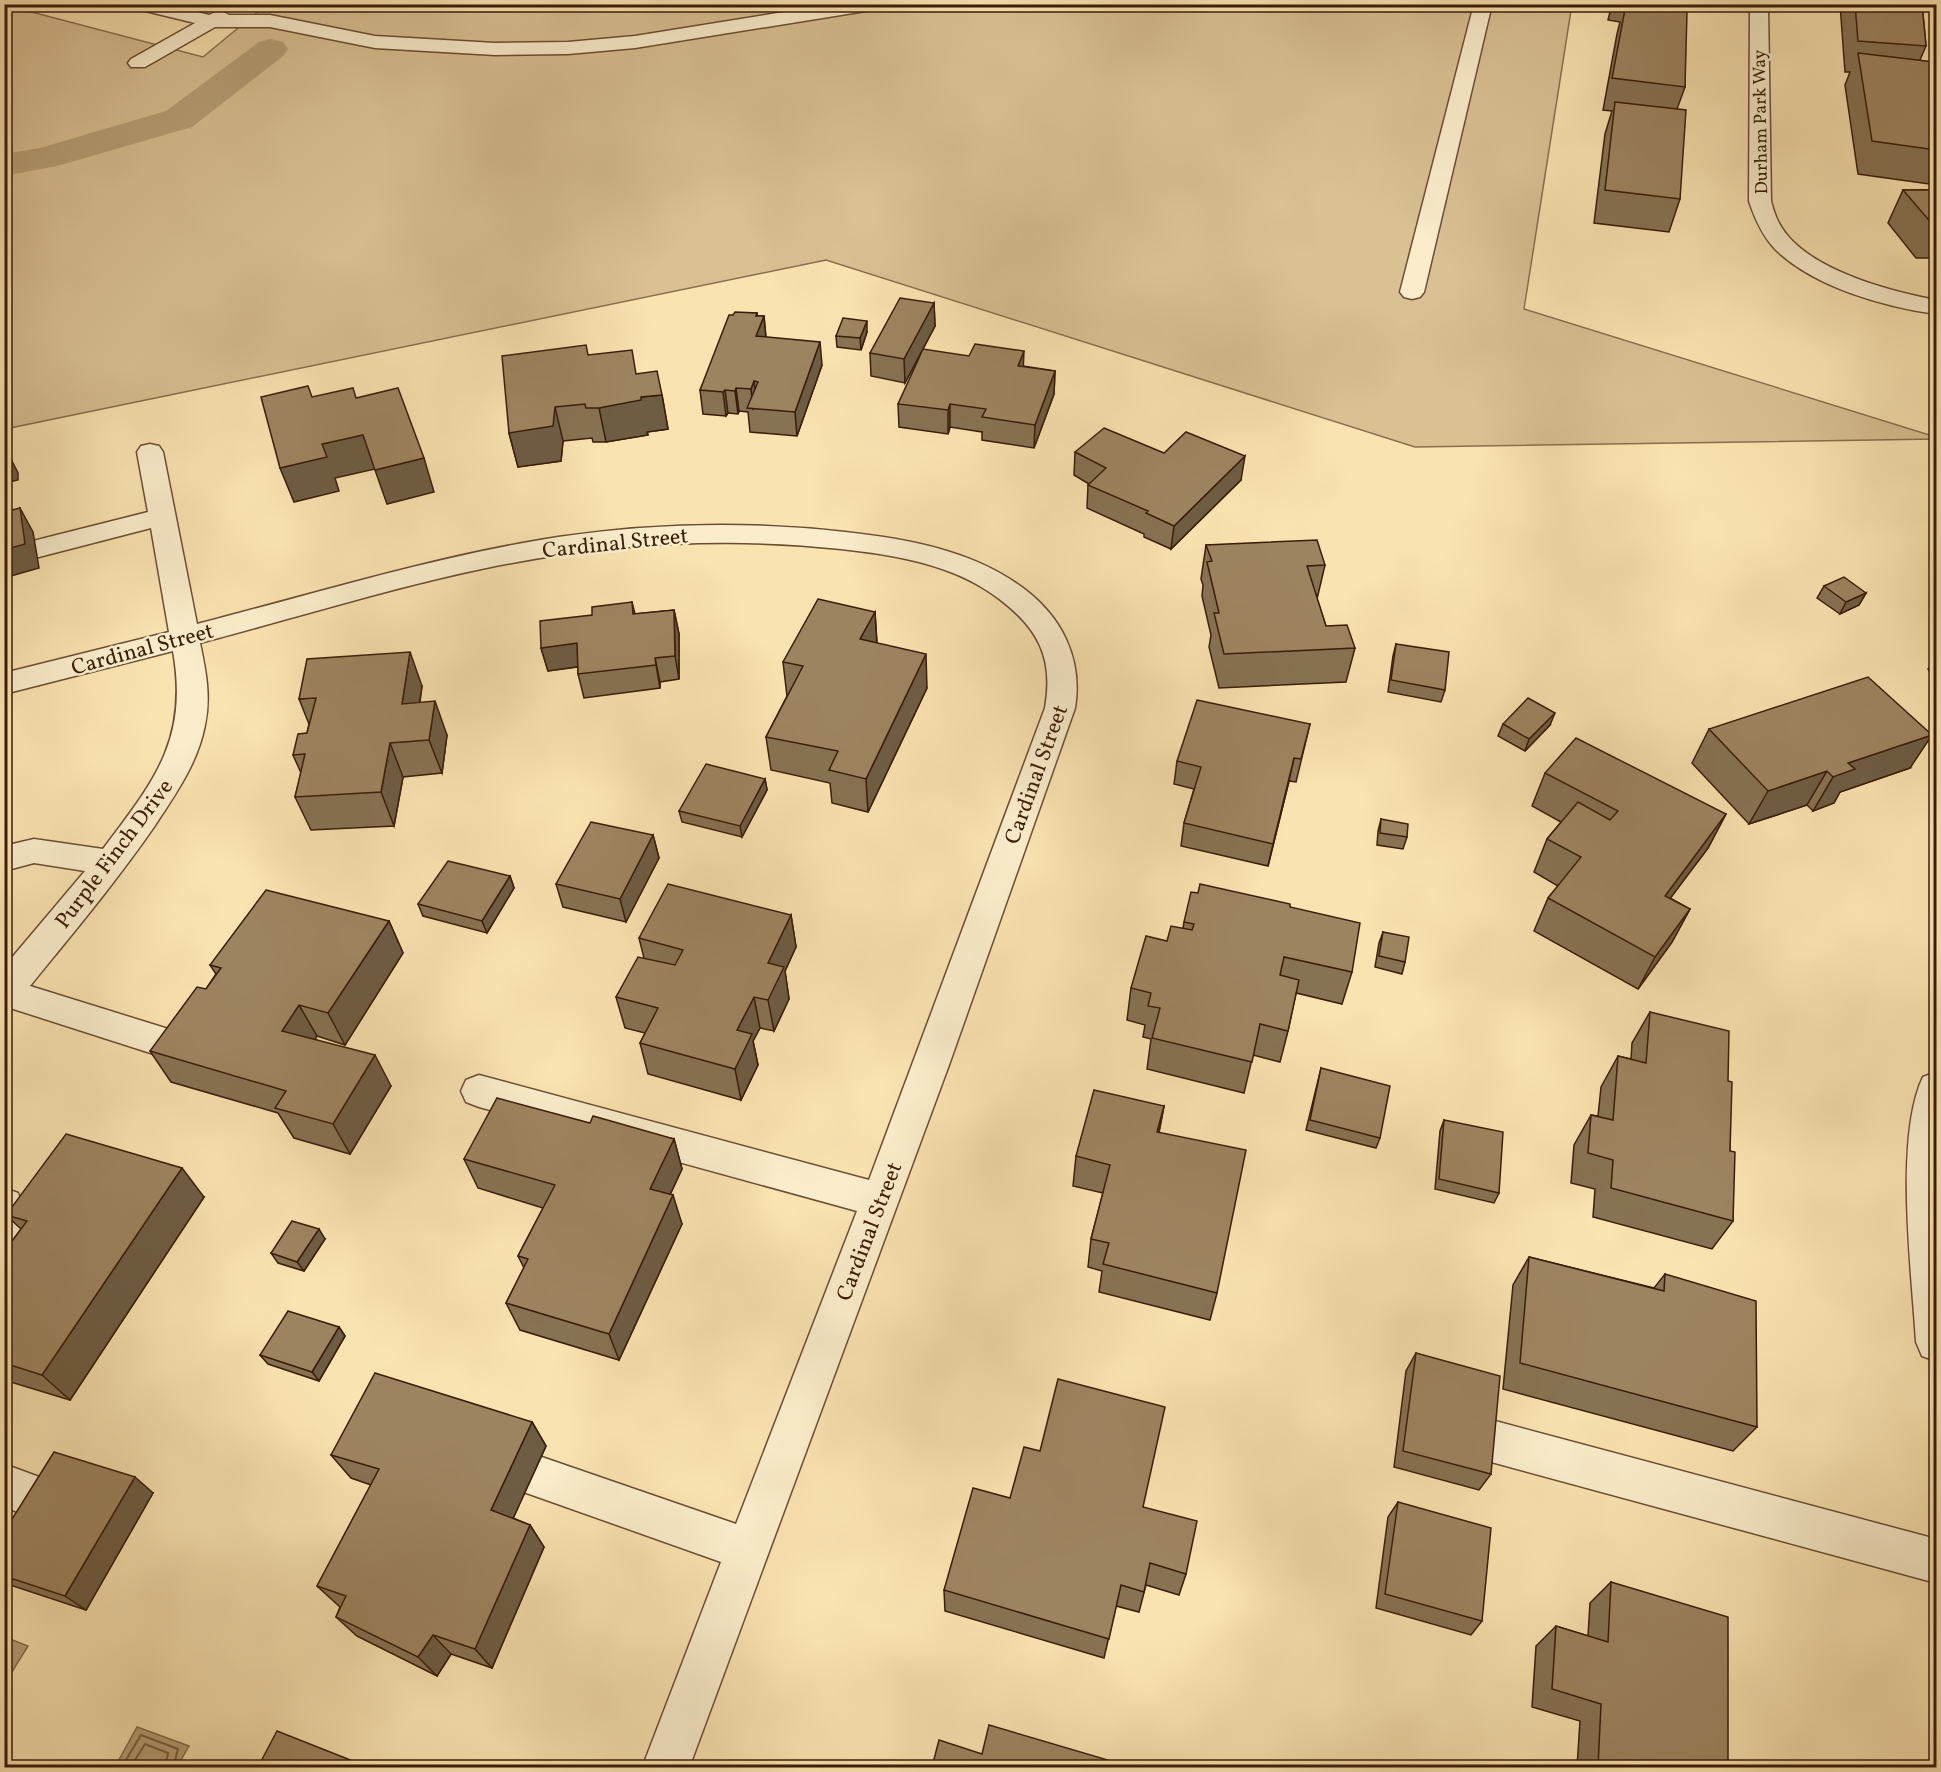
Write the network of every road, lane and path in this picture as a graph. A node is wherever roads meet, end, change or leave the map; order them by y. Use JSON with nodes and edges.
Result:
{"nodes":[{"id":1,"x":140,"y":4,"type":"edge"},
{"id":2,"x":238,"y":4,"type":"edge"},
{"id":3,"x":248,"y":4,"type":"edge"},
{"id":4,"x":872,"y":4,"type":"edge"},
{"id":5,"x":1483,"y":4,"type":"edge"},
{"id":6,"x":1759,"y":4,"type":"edge"},
{"id":7,"x":212,"y":21,"type":"junction"},
{"id":8,"x":270,"y":21,"type":"junction"},
{"id":9,"x":138,"y":63,"type":"dead end"},
{"id":10,"x":1412,"y":292,"type":"dead end"},
{"id":11,"x":1936,"y":307,"type":"edge"},
{"id":12,"x":150,"y":452,"type":"dead end"},
{"id":13,"x":162,"y":518,"type":"junction"},
{"id":14,"x":35,"y":549,"type":"dead end"},
{"id":15,"x":186,"y":637,"type":"junction"},
{"id":16,"x":4,"y":684,"type":"edge"},
{"id":17,"x":4,"y":859,"type":"edge"},
{"id":18,"x":111,"y":863,"type":"junction"},
{"id":19,"x":5,"y":992,"type":"edge"},
{"id":20,"x":194,"y":1052,"type":"edge"},
{"id":21,"x":1936,"y":1088,"type":"edge"},
{"id":22,"x":479,"y":1091,"type":"dead end"},
{"id":23,"x":879,"y":1200,"type":"junction"},
{"id":24,"x":4,"y":1205,"type":"edge"},
{"id":25,"x":4,"y":1245,"type":"edge"},
{"id":26,"x":1936,"y":1342,"type":"edge"},
{"id":27,"x":1484,"y":1439,"type":"edge"},
{"id":28,"x":533,"y":1475,"type":"dead end"},
{"id":29,"x":4,"y":1485,"type":"edge"},
{"id":30,"x":54,"y":1503,"type":"edge"},
{"id":31,"x":748,"y":1550,"type":"junction"},
{"id":32,"x":1936,"y":1561,"type":"edge"},
{"id":33,"x":666,"y":1767,"type":"edge"}],
"edges":[{"from":1,"to":7,"type":"street"},
{"from":2,"to":7,"type":"street"},
{"from":3,"to":8,"type":"street"},
{"from":4,"to":8,"type":"street"},
{"from":5,"to":10,"type":"street"},
{"from":6,"to":11,"type":"street","name":"Durham Park Way"},
{"from":7,"to":8,"type":"street"},
{"from":7,"to":9,"type":"street"},
{"from":12,"to":13,"type":"street","name":"Purple Finch Drive"},
{"from":13,"to":14,"type":"street"},
{"from":13,"to":15,"type":"street","name":"Purple Finch Drive"},
{"from":15,"to":16,"type":"street","name":"Cardinal Street"},
{"from":15,"to":18,"type":"street","name":"Purple Finch Drive"},
{"from":15,"to":23,"type":"street","name":"Cardinal Street"},
{"from":17,"to":18,"type":"street"},
{"from":18,"to":19,"type":"street","name":"Purple Finch Drive"},
{"from":19,"to":20,"type":"street"},
{"from":21,"to":26,"type":"street"},
{"from":22,"to":23,"type":"street"},
{"from":23,"to":31,"type":"street","name":"Cardinal Street"},
{"from":24,"to":25,"type":"street"},
{"from":27,"to":32,"type":"street"},
{"from":28,"to":31,"type":"street"},
{"from":29,"to":30,"type":"street"},
{"from":31,"to":33,"type":"street","name":"Cardinal Street"}]}
